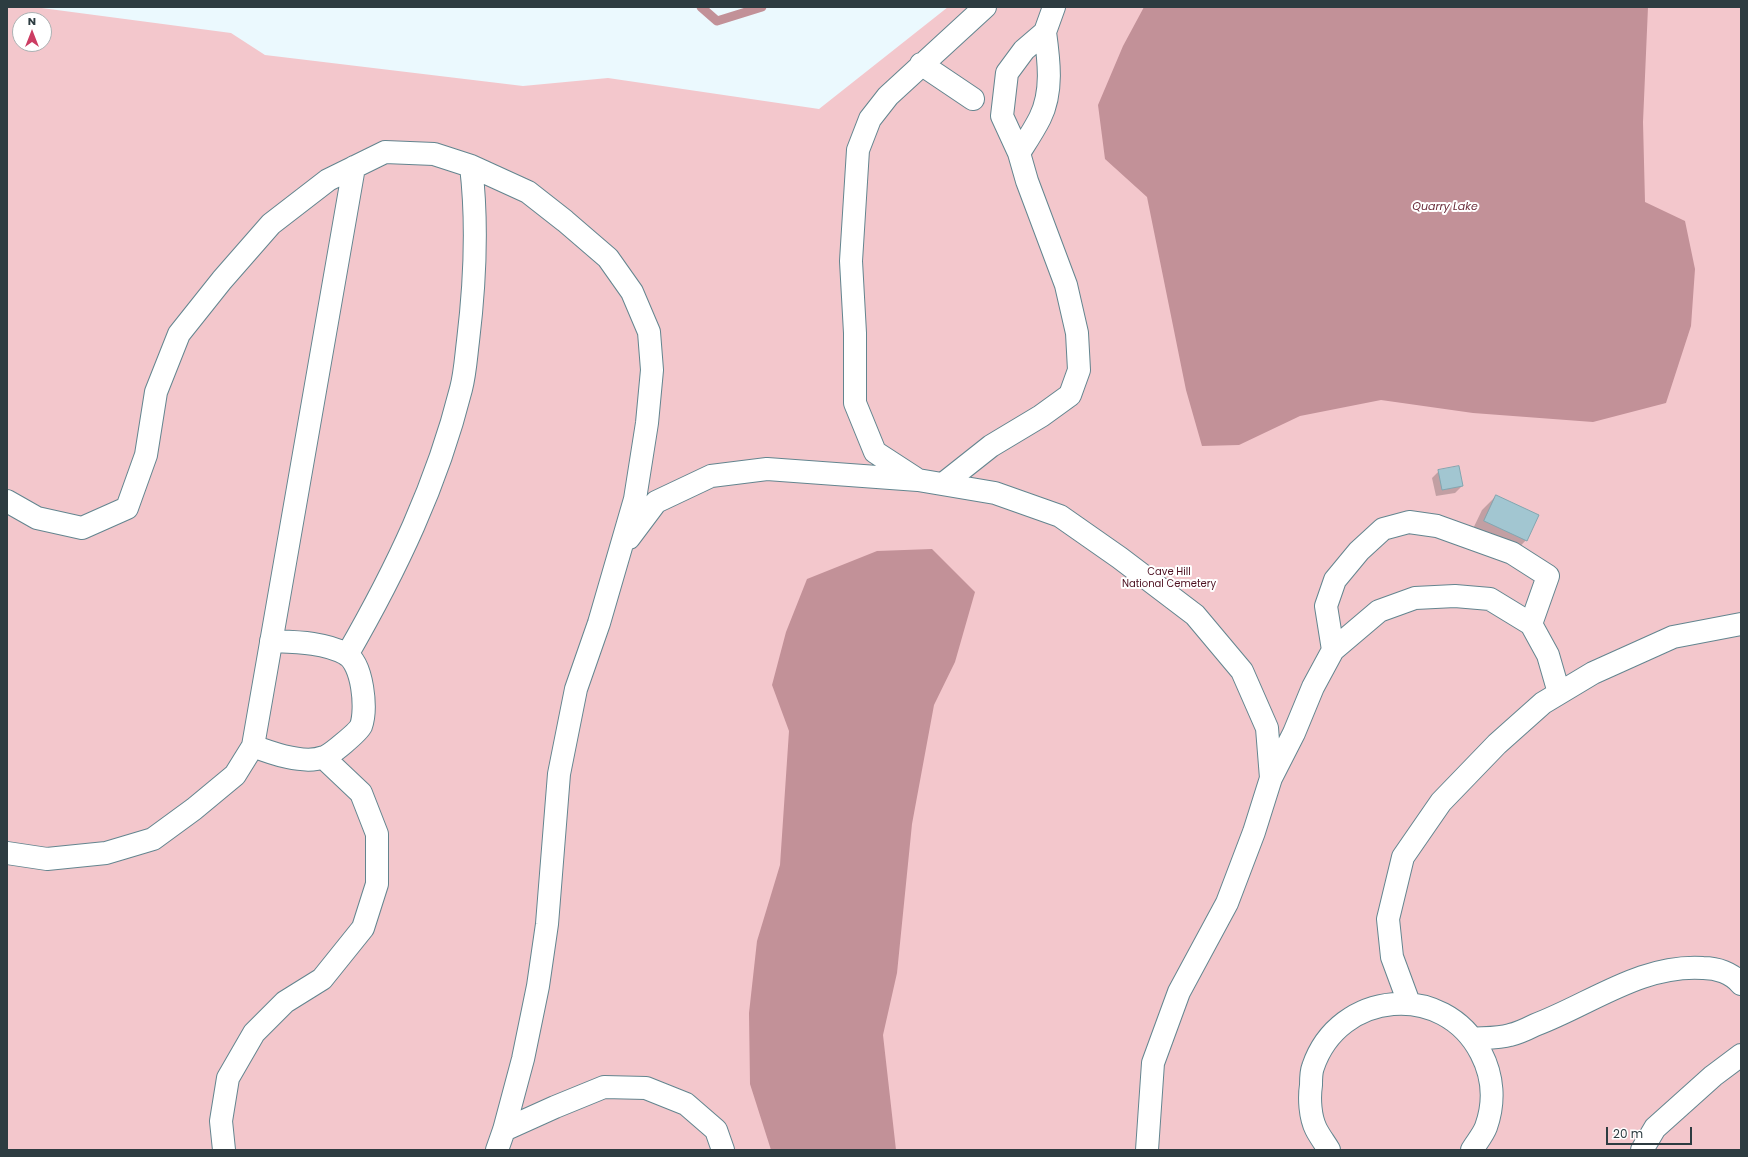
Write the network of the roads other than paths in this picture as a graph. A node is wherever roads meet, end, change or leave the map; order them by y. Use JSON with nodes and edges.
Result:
{"nodes":[{"id":1,"x":985,"y":7,"type":"edge"},
{"id":2,"x":1054,"y":7,"type":"edge"},
{"id":3,"x":1045,"y":32,"type":"junction"},
{"id":4,"x":922,"y":64,"type":"junction"},
{"id":5,"x":973,"y":99,"type":"dead end"},
{"id":6,"x":1019,"y":153,"type":"junction"},
{"id":7,"x":471,"y":166,"type":"junction"},
{"id":8,"x":354,"y":167,"type":"junction"},
{"id":9,"x":918,"y":480,"type":"junction"},
{"id":10,"x":943,"y":484,"type":"junction"},
{"id":11,"x":7,"y":502,"type":"edge"},
{"id":12,"x":621,"y":549,"type":"junction"},
{"id":13,"x":1531,"y":624,"type":"junction"},
{"id":14,"x":1741,"y":624,"type":"edge"},
{"id":15,"x":271,"y":641,"type":"junction"},
{"id":16,"x":1333,"y":650,"type":"junction"},
{"id":17,"x":347,"y":655,"type":"junction"},
{"id":18,"x":1559,"y":693,"type":"junction"},
{"id":19,"x":253,"y":746,"type":"junction"},
{"id":20,"x":324,"y":758,"type":"junction"},
{"id":21,"x":1270,"y":778,"type":"junction"},
{"id":22,"x":7,"y":853,"type":"edge"},
{"id":23,"x":1741,"y":984,"type":"edge"},
{"id":24,"x":1409,"y":1003,"type":"junction"},
{"id":25,"x":1474,"y":1039,"type":"junction"},
{"id":26,"x":1741,"y":1055,"type":"edge"},
{"id":27,"x":500,"y":1140,"type":"edge"},
{"id":28,"x":224,"y":1150,"type":"edge"},
{"id":29,"x":722,"y":1150,"type":"edge"},
{"id":30,"x":1147,"y":1150,"type":"edge"},
{"id":31,"x":1329,"y":1150,"type":"edge"},
{"id":32,"x":1472,"y":1150,"type":"edge"},
{"id":33,"x":1642,"y":1150,"type":"edge"}],
"edges":[{"from":1,"to":4,"type":"lane"},
{"from":2,"to":3,"type":"lane"},
{"from":3,"to":6,"type":"lane"},
{"from":3,"to":6,"type":"lane"},
{"from":4,"to":5,"type":"lane"},
{"from":4,"to":9,"type":"lane"},
{"from":6,"to":10,"type":"lane"},
{"from":7,"to":8,"type":"lane"},
{"from":7,"to":12,"type":"lane"},
{"from":7,"to":17,"type":"lane"},
{"from":8,"to":11,"type":"lane"},
{"from":8,"to":15,"type":"lane"},
{"from":9,"to":10,"type":"lane"},
{"from":9,"to":12,"type":"lane"},
{"from":10,"to":21,"type":"lane"},
{"from":12,"to":27,"type":"lane"},
{"from":13,"to":16,"type":"lane"},
{"from":13,"to":16,"type":"lane"},
{"from":13,"to":18,"type":"lane"},
{"from":14,"to":18,"type":"lane"},
{"from":15,"to":17,"type":"lane"},
{"from":15,"to":19,"type":"lane"},
{"from":16,"to":21,"type":"lane"},
{"from":17,"to":20,"type":"lane"},
{"from":18,"to":24,"type":"lane"},
{"from":19,"to":20,"type":"lane"},
{"from":19,"to":22,"type":"lane"},
{"from":20,"to":28,"type":"lane"},
{"from":21,"to":30,"type":"lane"},
{"from":23,"to":25,"type":"lane"},
{"from":24,"to":25,"type":"lane"},
{"from":24,"to":31,"type":"lane"},
{"from":25,"to":32,"type":"lane"},
{"from":26,"to":33,"type":"lane"},
{"from":27,"to":29,"type":"lane"}]}
